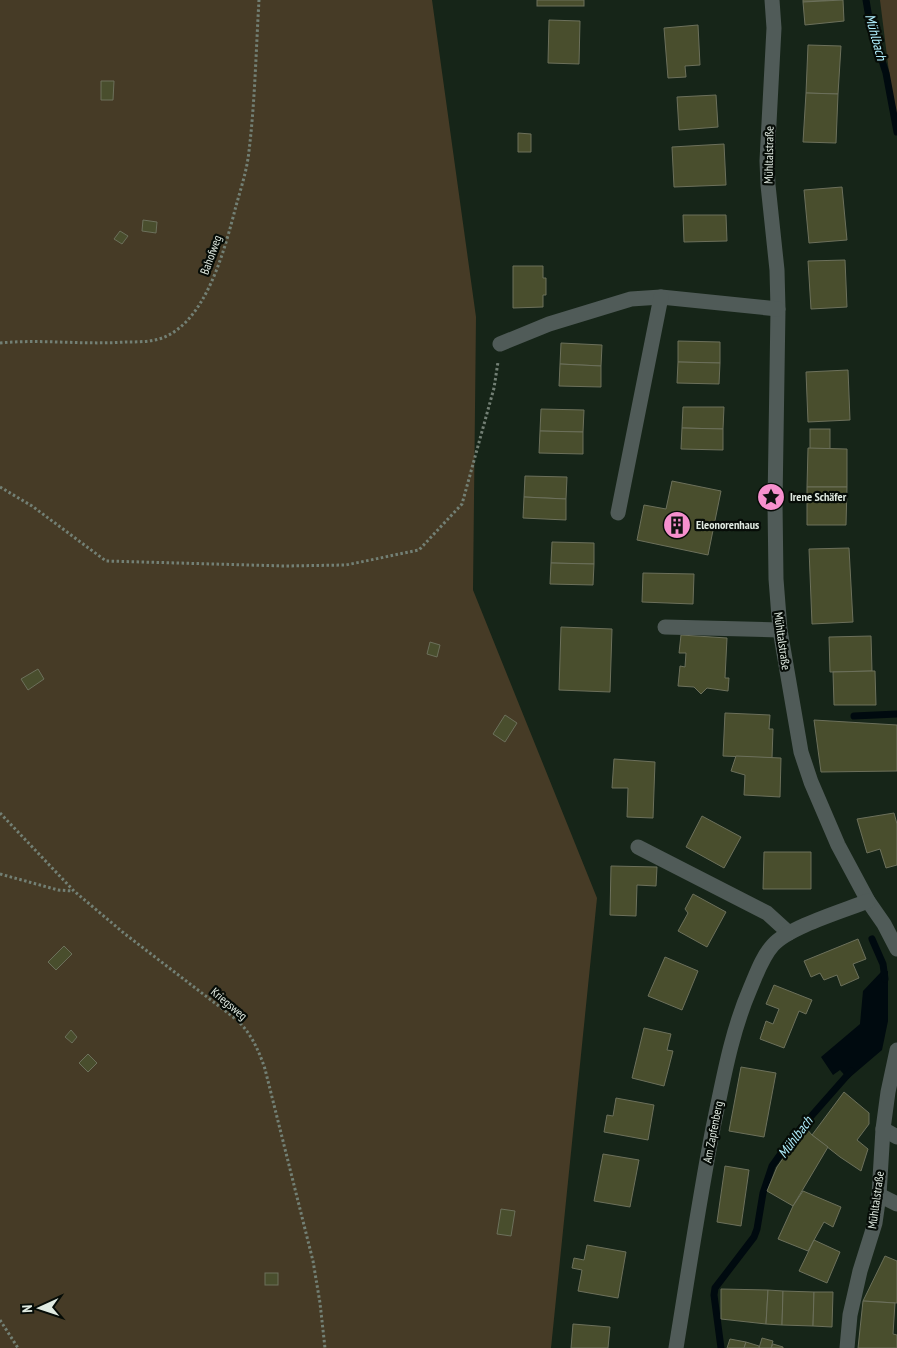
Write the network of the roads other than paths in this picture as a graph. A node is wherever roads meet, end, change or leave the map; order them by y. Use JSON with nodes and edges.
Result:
{"nodes":[{"id":1,"x":772,"y":0,"type":"edge"},
{"id":2,"x":661,"y":298,"type":"junction"},
{"id":3,"x":778,"y":309,"type":"junction"},
{"id":4,"x":500,"y":344,"type":"road end"},
{"id":5,"x":618,"y":513,"type":"dead end"},
{"id":6,"x":665,"y":627,"type":"dead end"},
{"id":7,"x":780,"y":630,"type":"junction"},
{"id":8,"x":638,"y":847,"type":"dead end"},
{"id":9,"x":868,"y":901,"type":"junction"},
{"id":10,"x":789,"y":933,"type":"junction"},
{"id":11,"x":897,"y":949,"type":"edge"},
{"id":12,"x":897,"y":1050,"type":"edge"},
{"id":13,"x":884,"y":1129,"type":"junction"},
{"id":14,"x":897,"y":1137,"type":"edge"},
{"id":15,"x":879,"y":1195,"type":"junction"},
{"id":16,"x":896,"y":1202,"type":"edge"},
{"id":17,"x":676,"y":1348,"type":"edge"},
{"id":18,"x":847,"y":1348,"type":"edge"}],
"edges":[{"from":1,"to":3,"type":"street","name":"Mühltalstraße"},
{"from":2,"to":3,"type":"street"},
{"from":2,"to":4,"type":"street"},
{"from":2,"to":5,"type":"street"},
{"from":3,"to":7,"type":"street","name":"Mühltalstraße"},
{"from":6,"to":7,"type":"street"},
{"from":7,"to":9,"type":"street","name":"Mühltalstraße"},
{"from":8,"to":10,"type":"street"},
{"from":9,"to":10,"type":"street","name":"Am Zapfenberg"},
{"from":9,"to":11,"type":"street","name":"Mühltalstraße"},
{"from":10,"to":17,"type":"street","name":"Am Zapfenberg"},
{"from":12,"to":13,"type":"street","name":"Mühltalstraße"},
{"from":13,"to":14,"type":"street"},
{"from":13,"to":15,"type":"street","name":"Mühltalstraße"},
{"from":15,"to":16,"type":"street"},
{"from":15,"to":18,"type":"street","name":"Mühltalstraße"}]}
